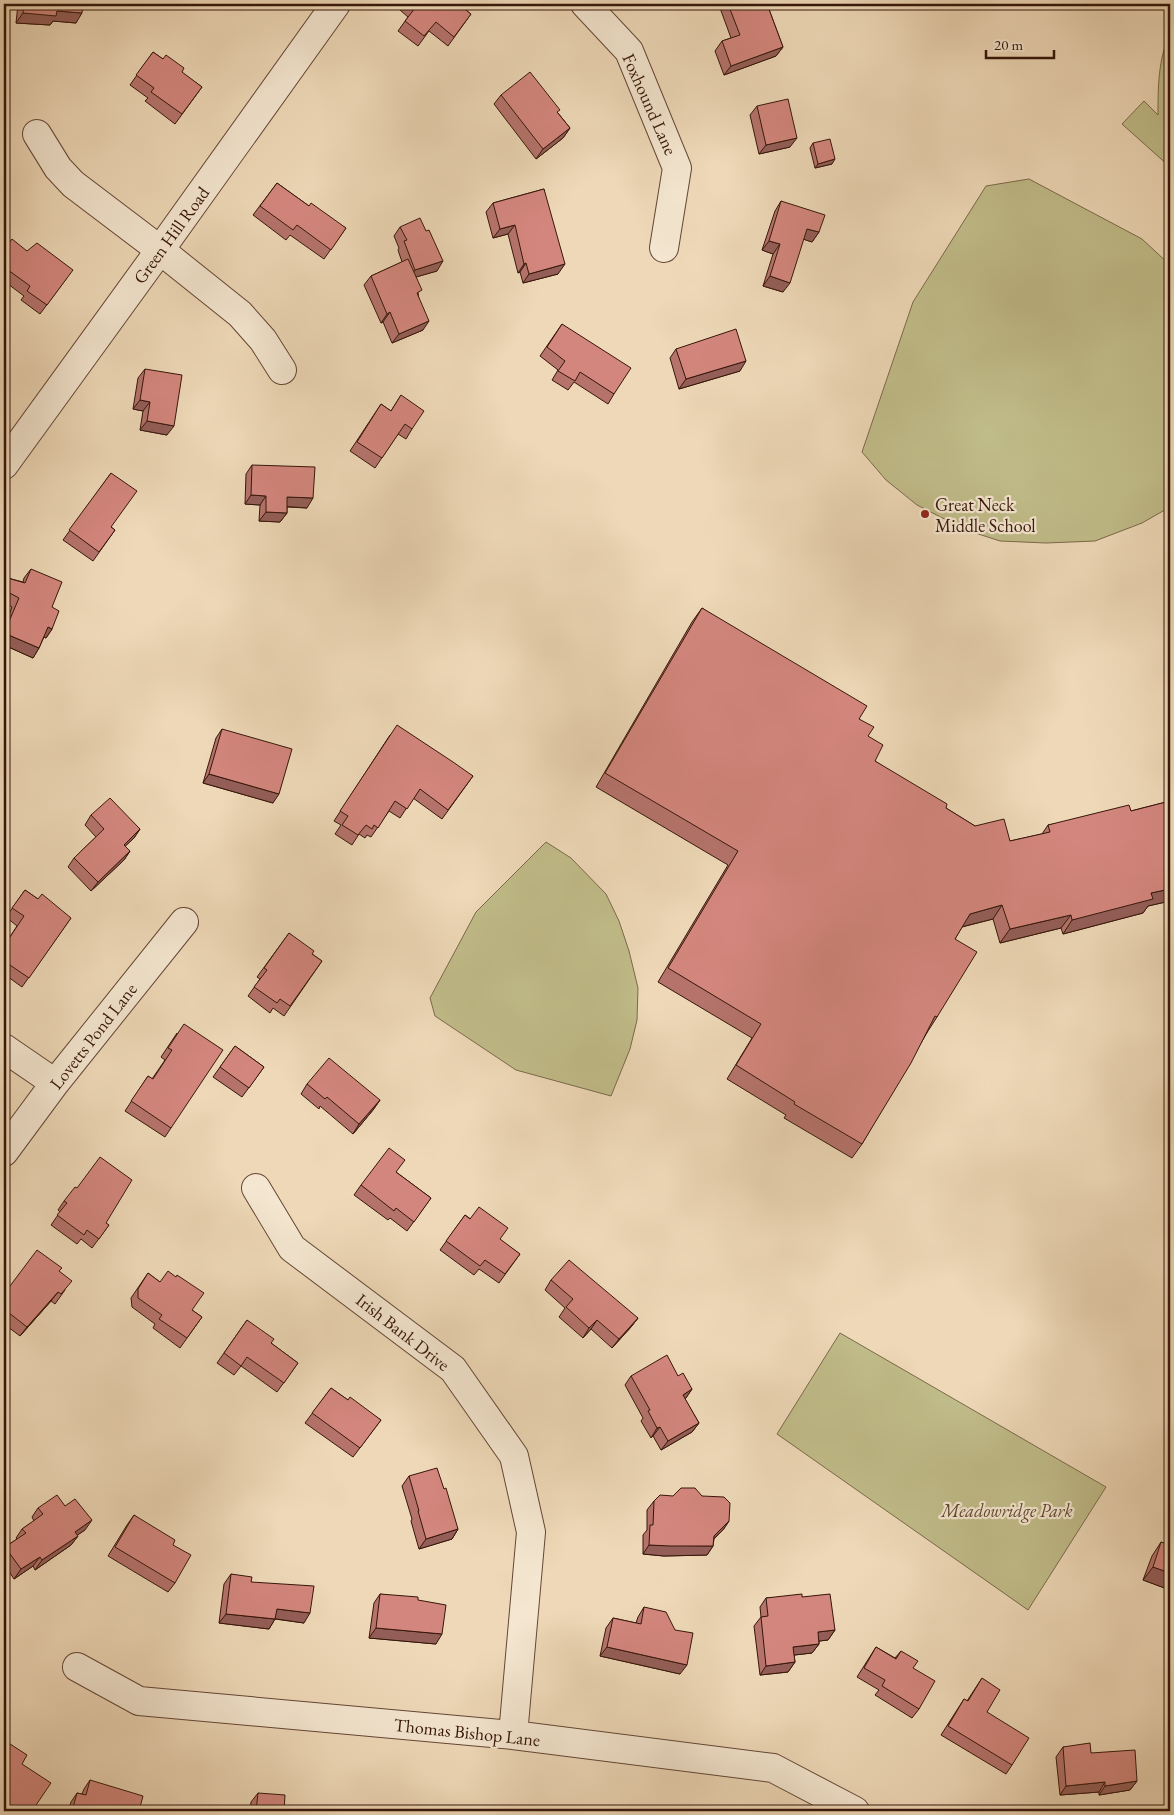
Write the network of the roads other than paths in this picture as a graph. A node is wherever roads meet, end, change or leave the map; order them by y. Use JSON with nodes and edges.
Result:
{"nodes":[{"id":1,"x":336,"y":4,"type":"edge"},
{"id":2,"x":585,"y":4,"type":"edge"},
{"id":3,"x":37,"y":134,"type":"dead end"},
{"id":4,"x":664,"y":248,"type":"dead end"},
{"id":5,"x":160,"y":250,"type":"junction"},
{"id":6,"x":282,"y":370,"type":"dead end"},
{"id":7,"x":4,"y":465,"type":"edge"},
{"id":8,"x":184,"y":922,"type":"dead end"},
{"id":9,"x":4,"y":1048,"type":"edge"},
{"id":10,"x":56,"y":1083,"type":"junction"},
{"id":11,"x":4,"y":1152,"type":"edge"},
{"id":12,"x":256,"y":1188,"type":"dead end"},
{"id":13,"x":77,"y":1666,"type":"dead end"},
{"id":14,"x":513,"y":1735,"type":"junction"},
{"id":15,"x":855,"y":1811,"type":"edge"}],
"edges":[{"from":1,"to":5,"type":"street","name":"Green Hill Road"},
{"from":2,"to":4,"type":"street","name":"Foxhound Lane"},
{"from":3,"to":5,"type":"street"},
{"from":5,"to":6,"type":"street"},
{"from":5,"to":7,"type":"street","name":"Green Hill Road"},
{"from":8,"to":10,"type":"street","name":"Lovetts Pond Lane"},
{"from":9,"to":10,"type":"street"},
{"from":10,"to":11,"type":"street","name":"Lovetts Pond Lane"},
{"from":12,"to":14,"type":"street","name":"Irish Bank Drive"},
{"from":13,"to":14,"type":"street","name":"Thomas Bishop Lane"},
{"from":14,"to":15,"type":"street","name":"Thomas Bishop Lane"}]}
